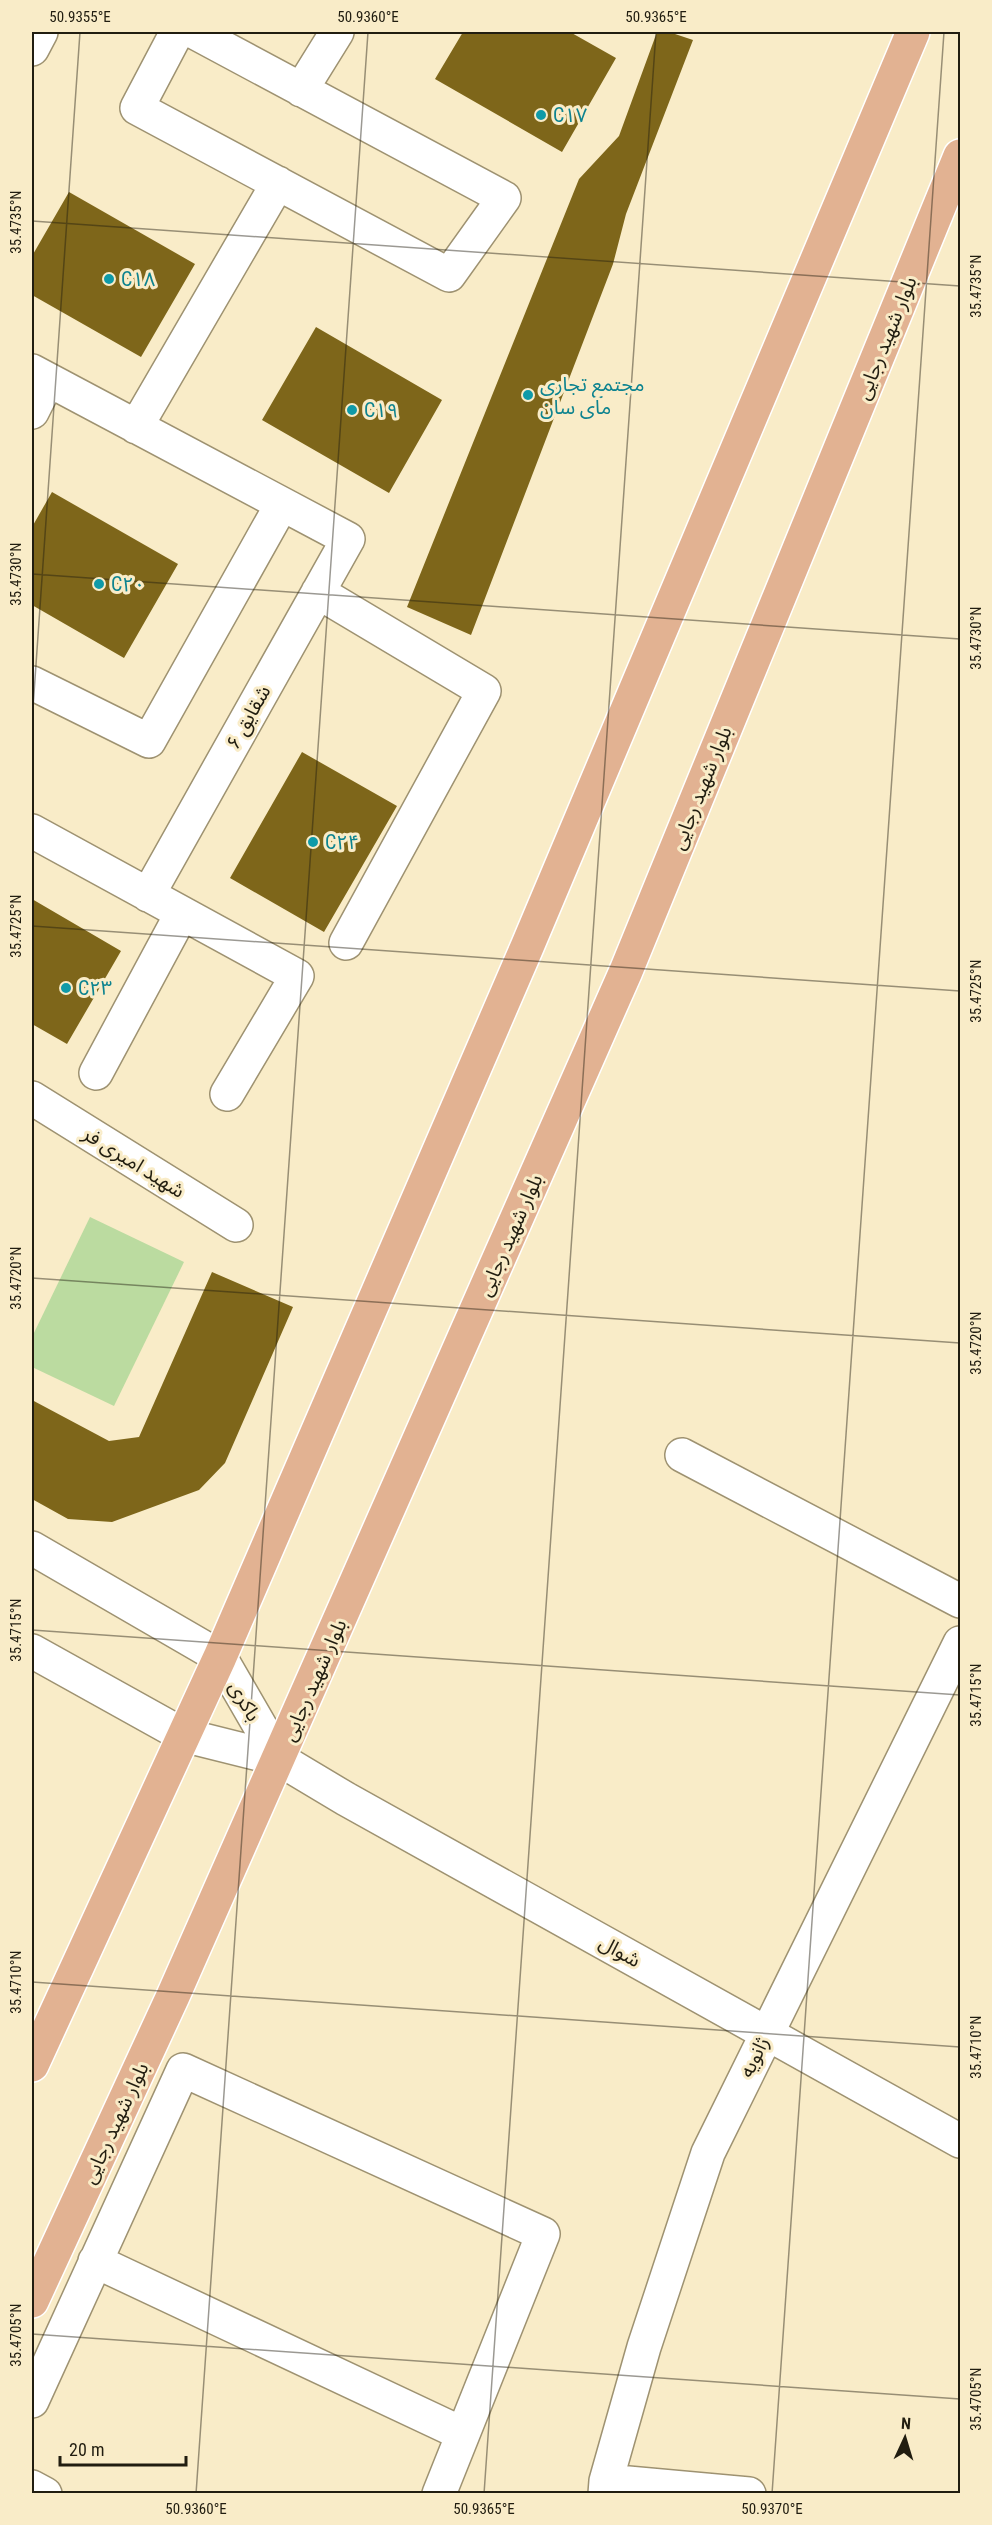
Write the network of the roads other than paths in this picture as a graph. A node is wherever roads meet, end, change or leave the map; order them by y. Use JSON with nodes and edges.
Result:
{"nodes":[{"id":1,"x":41,"y":32,"type":"edge"},
{"id":2,"x":177,"y":32,"type":"edge"},
{"id":3,"x":194,"y":32,"type":"edge"},
{"id":4,"x":337,"y":32,"type":"edge"},
{"id":5,"x":913,"y":32,"type":"edge"},
{"id":6,"x":32,"y":50,"type":"edge"},
{"id":7,"x":301,"y":90,"type":"junction"},
{"id":8,"x":960,"y":156,"type":"edge"},
{"id":9,"x":278,"y":183,"type":"junction"},
{"id":10,"x":40,"y":376,"type":"edge"},
{"id":11,"x":32,"y":412,"type":"edge"},
{"id":12,"x":136,"y":427,"type":"junction"},
{"id":13,"x":282,"y":504,"type":"junction"},
{"id":14,"x":318,"y":592,"type":"junction"},
{"id":15,"x":32,"y":683,"type":"edge"},
{"id":16,"x":32,"y":831,"type":"edge"},
{"id":17,"x":148,"y":894,"type":"junction"},
{"id":18,"x":182,"y":913,"type":"junction"},
{"id":19,"x":346,"y":943,"type":"dead end"},
{"id":20,"x":96,"y":1072,"type":"dead end"},
{"id":21,"x":227,"y":1094,"type":"dead end"},
{"id":22,"x":32,"y":1098,"type":"edge"},
{"id":23,"x":236,"y":1225,"type":"dead end"},
{"id":24,"x":682,"y":1455,"type":"dead end"},
{"id":25,"x":32,"y":1548,"type":"edge"},
{"id":26,"x":960,"y":1601,"type":"edge"},
{"id":27,"x":960,"y":1643,"type":"edge"},
{"id":28,"x":32,"y":1651,"type":"edge"},
{"id":29,"x":220,"y":1657,"type":"junction"},
{"id":30,"x":183,"y":1735,"type":"junction"},
{"id":31,"x":279,"y":1760,"type":"junction"},
{"id":32,"x":766,"y":2032,"type":"junction"},
{"id":33,"x":32,"y":2065,"type":"edge"},
{"id":34,"x":960,"y":2141,"type":"edge"},
{"id":35,"x":95,"y":2261,"type":"junction"},
{"id":36,"x":32,"y":2301,"type":"edge"},
{"id":37,"x":32,"y":2401,"type":"edge"},
{"id":38,"x":463,"y":2434,"type":"junction"},
{"id":39,"x":32,"y":2487,"type":"edge"},
{"id":40,"x":606,"y":2487,"type":"edge"},
{"id":41,"x":45,"y":2493,"type":"edge"},
{"id":42,"x":438,"y":2493,"type":"edge"},
{"id":43,"x":749,"y":2493,"type":"edge"}],
"edges":[{"from":1,"to":6,"type":"street"},
{"from":2,"to":9,"type":"street"},
{"from":3,"to":7,"type":"street"},
{"from":4,"to":7,"type":"street"},
{"from":5,"to":29,"type":"main road"},
{"from":7,"to":9,"type":"street"},
{"from":8,"to":31,"type":"main road","name":"بلوار شهید رجایی"},
{"from":9,"to":12,"type":"street"},
{"from":10,"to":11,"type":"street"},
{"from":10,"to":12,"type":"street"},
{"from":12,"to":13,"type":"street"},
{"from":13,"to":14,"type":"street","name":"شقایق ۶"},
{"from":13,"to":15,"type":"street"},
{"from":14,"to":17,"type":"street","name":"شقایق ۶"},
{"from":14,"to":19,"type":"street"},
{"from":16,"to":17,"type":"street"},
{"from":17,"to":18,"type":"street"},
{"from":18,"to":20,"type":"street"},
{"from":18,"to":21,"type":"street"},
{"from":22,"to":23,"type":"street","name":"شهید امیری فر"},
{"from":24,"to":26,"type":"street"},
{"from":25,"to":29,"type":"street","name":"باکری"},
{"from":27,"to":32,"type":"street","name":"ژانویه"},
{"from":28,"to":30,"type":"street","name":"باکری"},
{"from":29,"to":30,"type":"main road"},
{"from":29,"to":31,"type":"street","name":"باکری"},
{"from":30,"to":31,"type":"street","name":"باکری"},
{"from":30,"to":33,"type":"main road"},
{"from":31,"to":32,"type":"street","name":"شوال"},
{"from":31,"to":36,"type":"main road","name":"بلوار شهید رجایی"},
{"from":32,"to":34,"type":"street","name":"شوال"},
{"from":32,"to":40,"type":"street","name":"ژانویه"},
{"from":35,"to":37,"type":"street"},
{"from":35,"to":38,"type":"street"},
{"from":35,"to":38,"type":"street"},
{"from":38,"to":42,"type":"street"},
{"from":39,"to":41,"type":"street"},
{"from":40,"to":43,"type":"street"}]}
